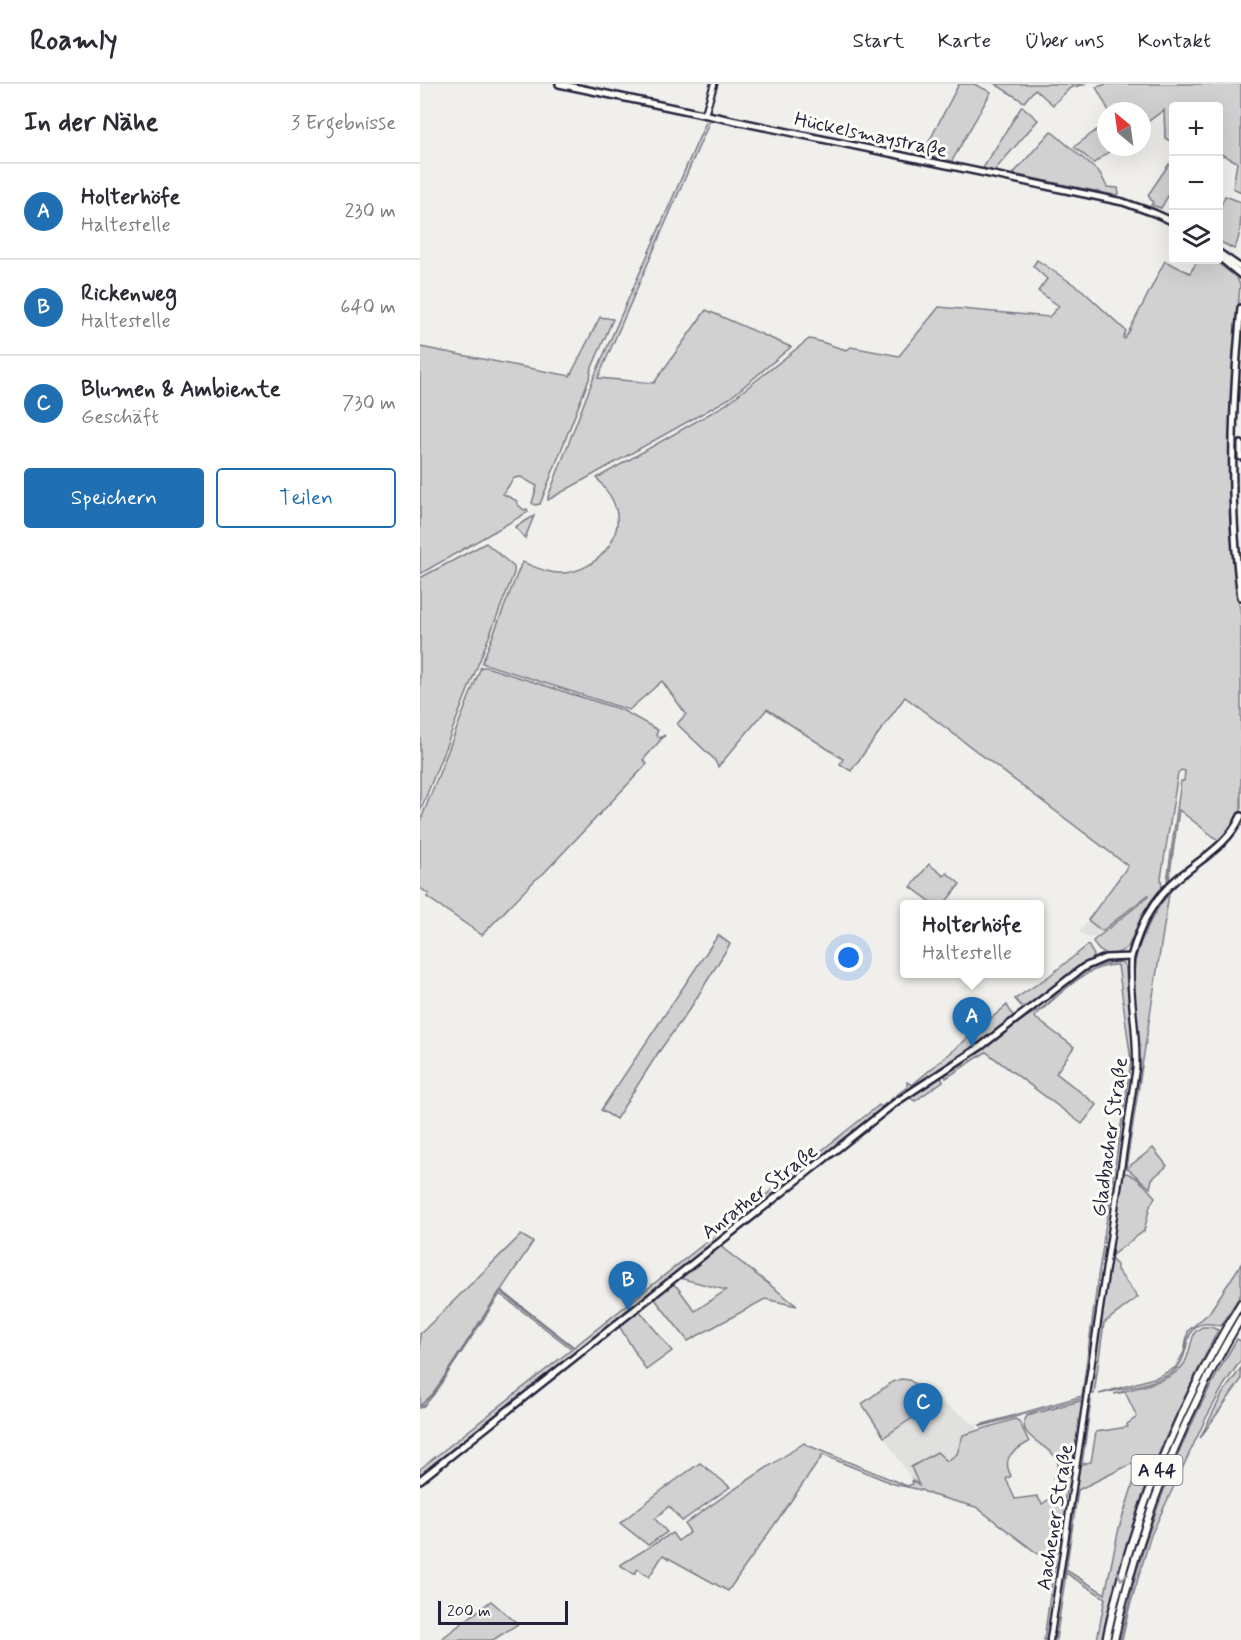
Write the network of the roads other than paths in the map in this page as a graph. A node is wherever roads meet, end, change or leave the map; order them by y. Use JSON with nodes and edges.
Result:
{"nodes":[{"id":1,"x":559,"y":84,"type":"edge"},
{"id":2,"x":714,"y":84,"type":"edge"},
{"id":3,"x":705,"y":114,"type":"junction"},
{"id":4,"x":1169,"y":220,"type":"edge"},
{"id":5,"x":1223,"y":256,"type":"edge"},
{"id":6,"x":1239,"y":257,"type":"dead end"},
{"id":7,"x":1223,"y":258,"type":"edge"},
{"id":8,"x":1232,"y":261,"type":"junction"},
{"id":9,"x":1241,"y":268,"type":"edge"},
{"id":10,"x":1241,"y":274,"type":"edge"},
{"id":11,"x":1241,"y":308,"type":"edge"},
{"id":12,"x":1241,"y":444,"type":"edge"},
{"id":13,"x":1241,"y":457,"type":"edge"},
{"id":14,"x":1241,"y":597,"type":"edge"},
{"id":15,"x":1241,"y":816,"type":"edge"},
{"id":16,"x":1131,"y":957,"type":"junction"},
{"id":17,"x":1241,"y":1303,"type":"edge"},
{"id":18,"x":1241,"y":1320,"type":"edge"},
{"id":19,"x":1087,"y":1397,"type":"joint"},
{"id":20,"x":420,"y":1480,"type":"edge"},
{"id":21,"x":1050,"y":1640,"type":"edge"},
{"id":22,"x":1106,"y":1640,"type":"edge"},
{"id":23,"x":1114,"y":1640,"type":"edge"}],
"edges":[{"from":1,"to":3,"type":"main road","name":"Hückelsmaystraße"},
{"from":2,"to":3,"type":"street"},
{"from":3,"to":4,"type":"main road","name":"Hückelsmaystraße"},
{"from":5,"to":8,"type":"main road"},
{"from":6,"to":8,"type":"main road"},
{"from":7,"to":10,"type":"main road"},
{"from":8,"to":9,"type":"main road"},
{"from":11,"to":14,"type":"main road"},
{"from":12,"to":13,"type":"main road"},
{"from":15,"to":16,"type":"main road","name":"Gladbacher Straße"},
{"from":16,"to":19,"type":"street","name":"Gladbacher Straße"},
{"from":16,"to":20,"type":"main road","name":"Anrather Straße"},
{"from":17,"to":22,"type":"highway","number":"A 44","one_way":true},
{"from":18,"to":23,"type":"highway","number":"A 44"},
{"from":19,"to":21,"type":"street","name":"Aachener Straße"}]}
